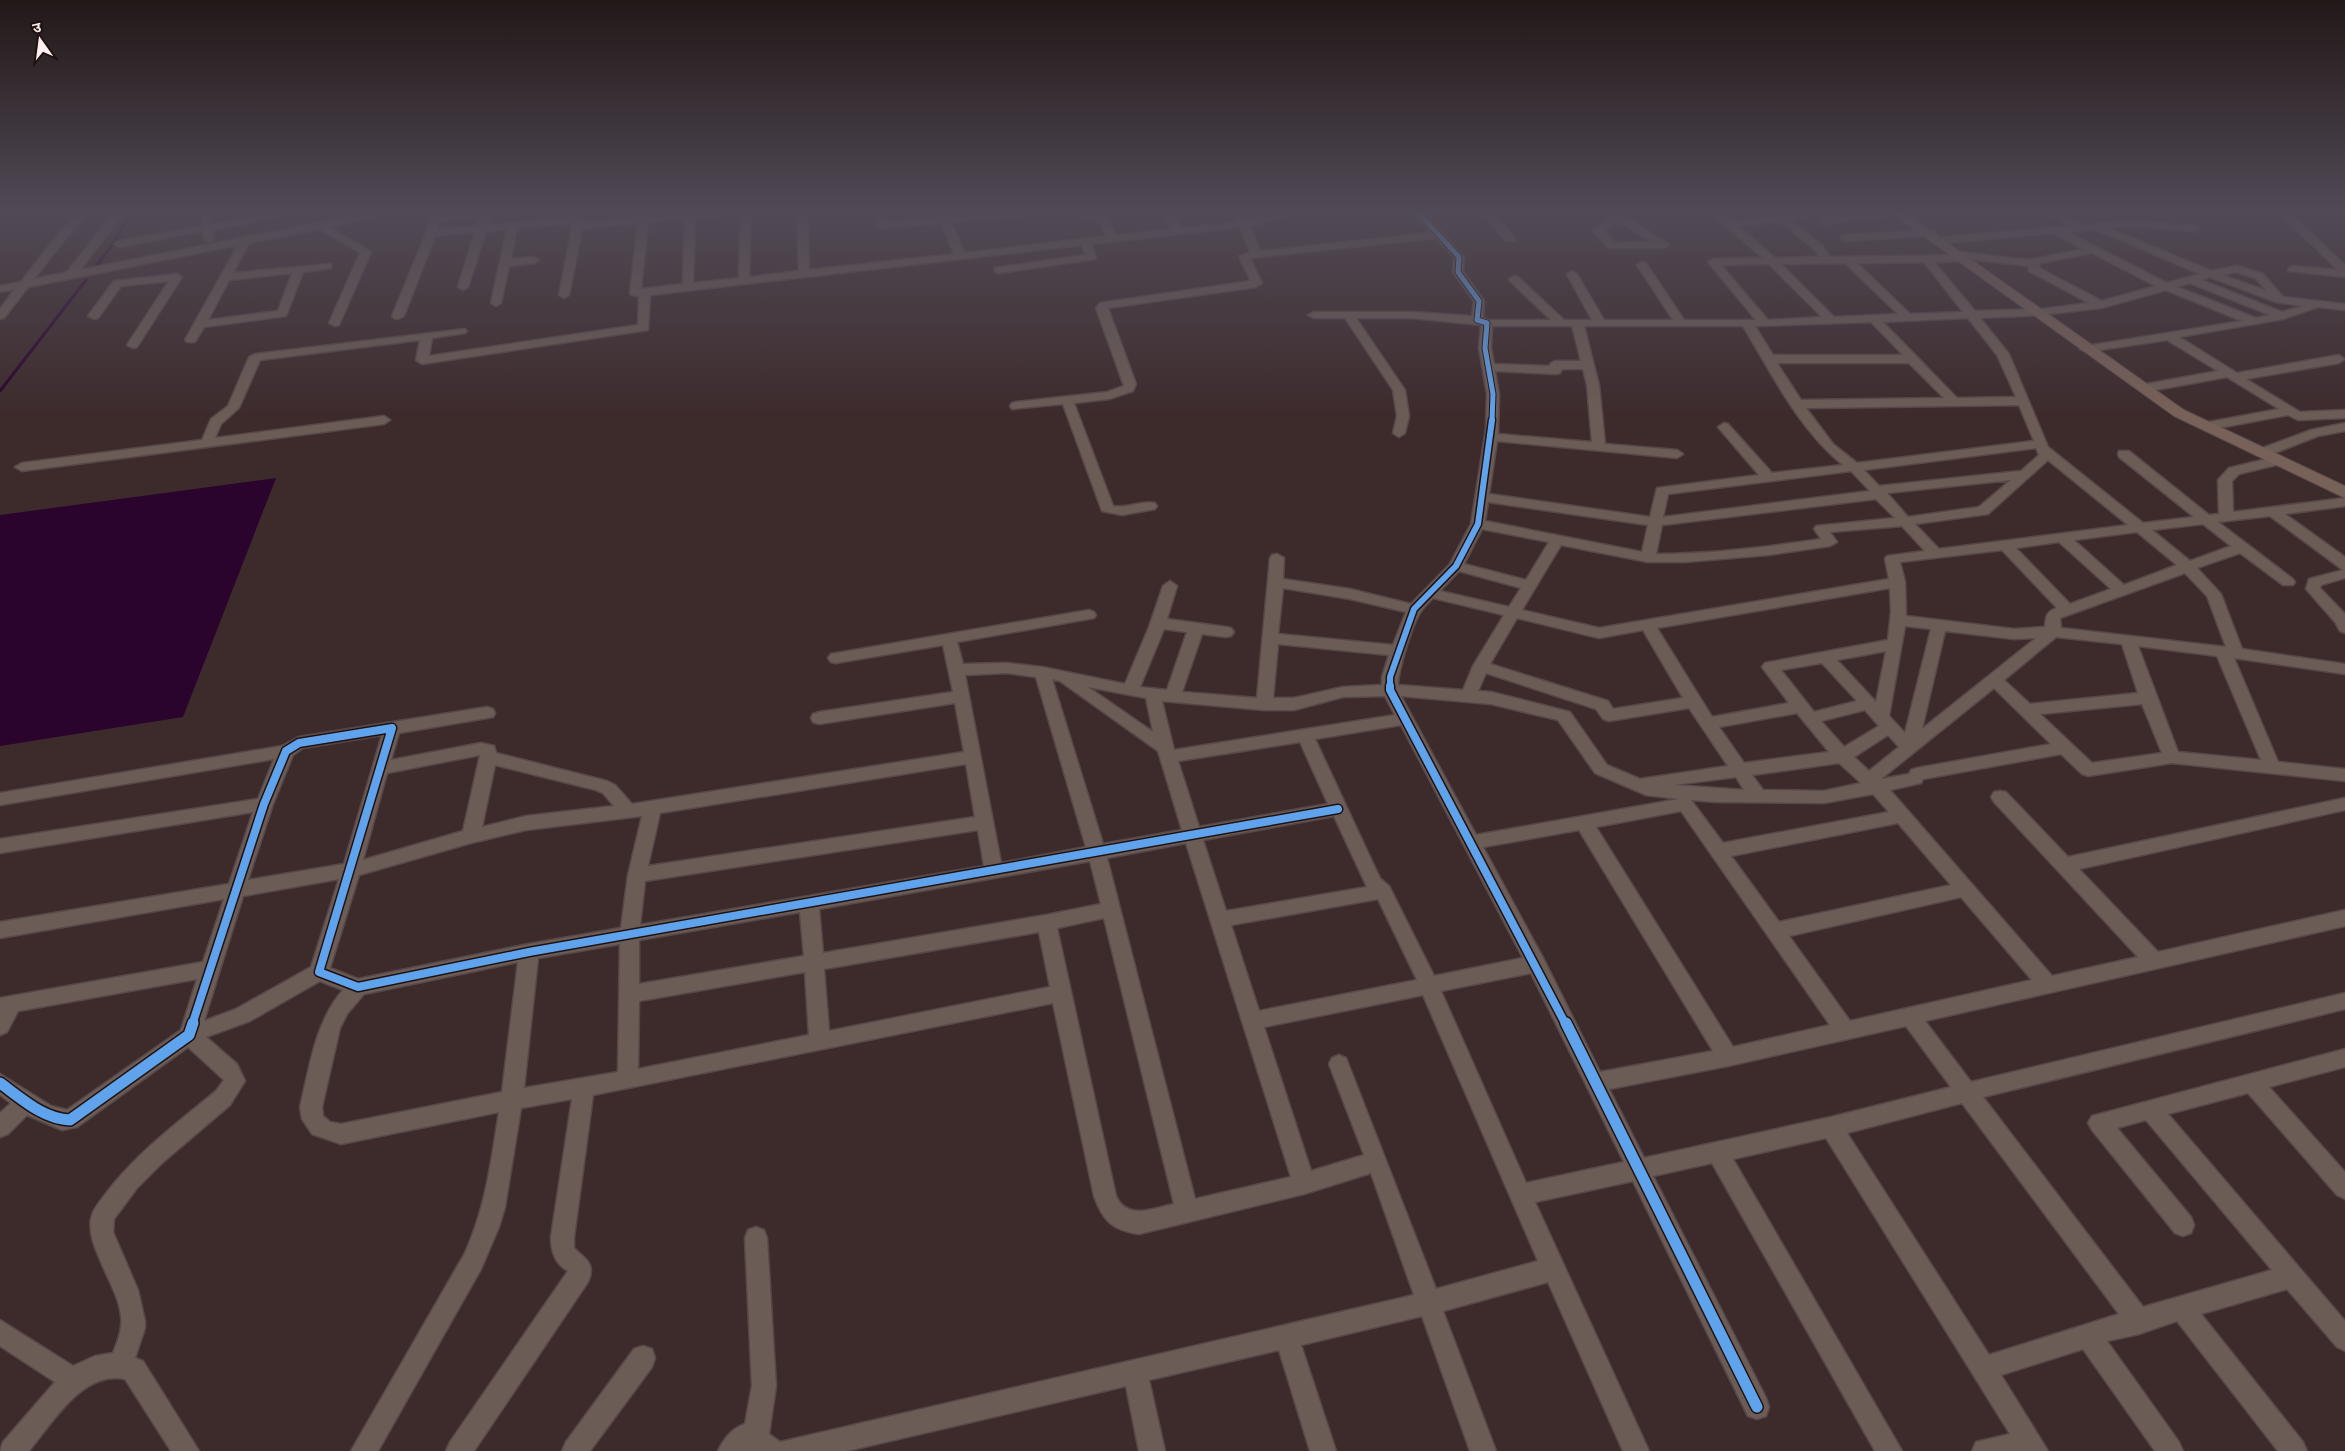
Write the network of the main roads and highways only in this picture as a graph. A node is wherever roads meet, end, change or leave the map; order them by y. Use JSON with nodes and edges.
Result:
{"nodes":[{"id":1,"x":1991,"y":278,"type":"edge"},
{"id":2,"x":2089,"y":348,"type":"junction"},
{"id":3,"x":2243,"y":444,"type":"junction"},
{"id":4,"x":2345,"y":493,"type":"edge"}],
"edges":[{"from":1,"to":2,"type":"main road"},
{"from":2,"to":3,"type":"main road"},
{"from":2,"to":3,"type":"main road"},
{"from":3,"to":4,"type":"main road"}]}
